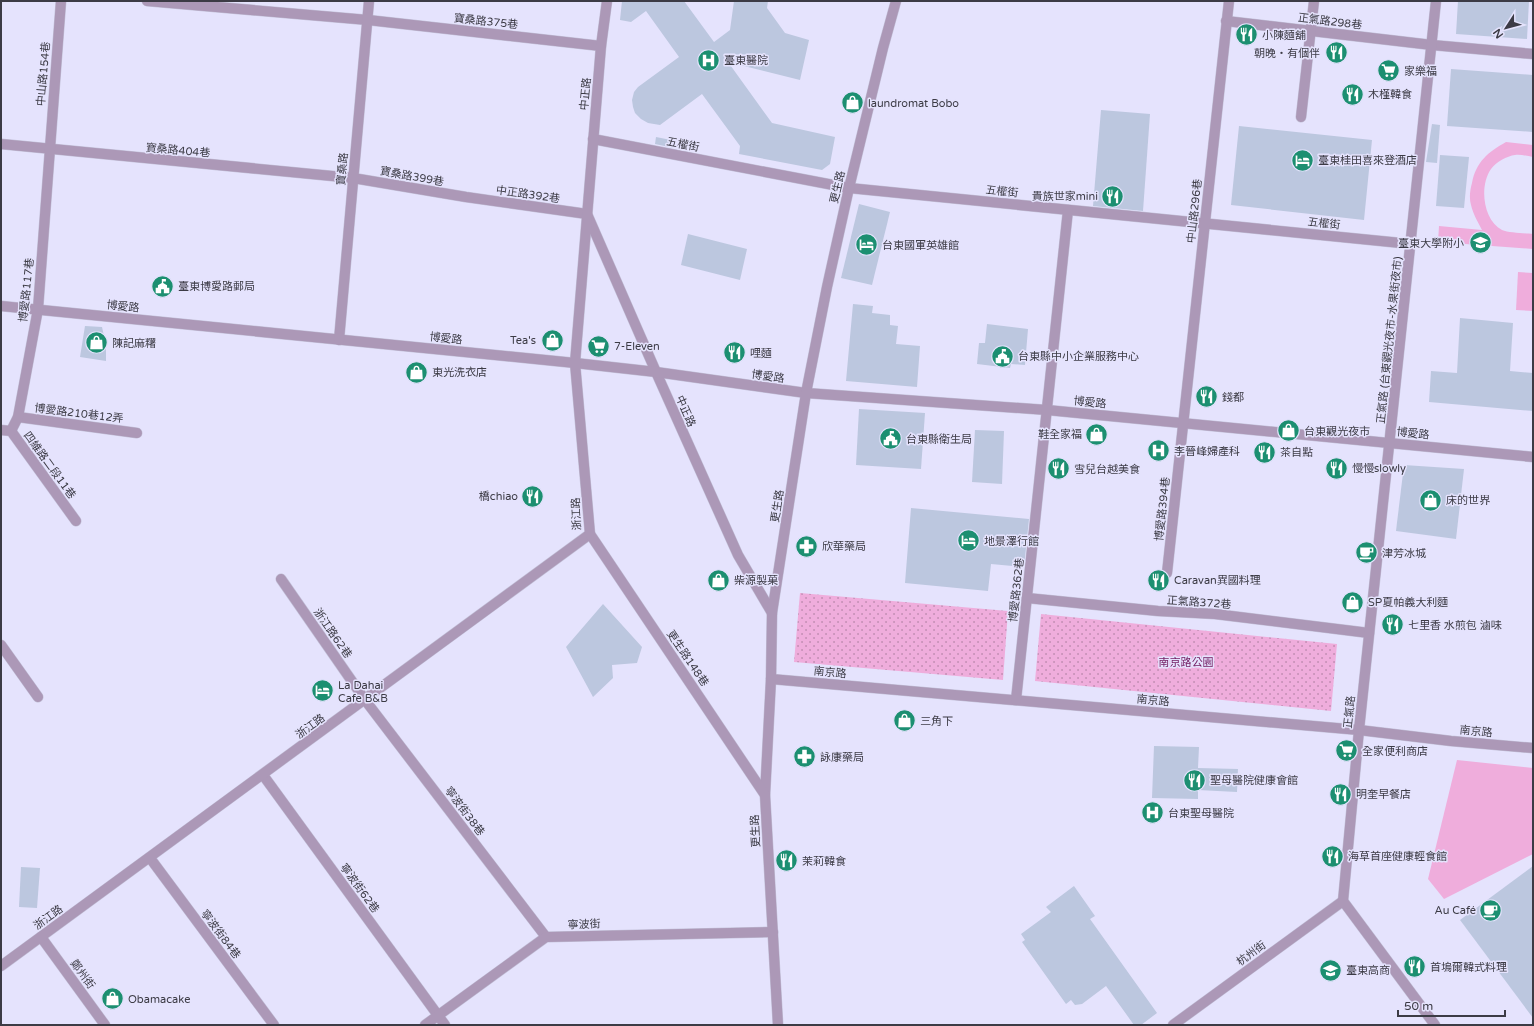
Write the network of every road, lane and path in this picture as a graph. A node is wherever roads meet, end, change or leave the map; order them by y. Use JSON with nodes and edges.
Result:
{"nodes":[{"id":1,"x":61,"y":1,"type":"edge"},
{"id":2,"x":147,"y":1,"type":"edge"},
{"id":3,"x":369,"y":1,"type":"edge"},
{"id":4,"x":607,"y":1,"type":"edge"},
{"id":5,"x":896,"y":1,"type":"edge"},
{"id":6,"x":1229,"y":1,"type":"edge"},
{"id":7,"x":1314,"y":1,"type":"edge"},
{"id":8,"x":1436,"y":1,"type":"edge"},
{"id":9,"x":368,"y":20,"type":"junction"},
{"id":10,"x":1226,"y":21,"type":"junction"},
{"id":11,"x":1311,"y":31,"type":"junction"},
{"id":12,"x":1432,"y":44,"type":"junction"},
{"id":13,"x":601,"y":46,"type":"junction"},
{"id":14,"x":1533,"y":54,"type":"edge"},
{"id":15,"x":1301,"y":118,"type":"dead end"},
{"id":16,"x":594,"y":139,"type":"junction"},
{"id":17,"x":1,"y":144,"type":"edge"},
{"id":18,"x":49,"y":149,"type":"junction"},
{"id":19,"x":353,"y":178,"type":"junction"},
{"id":20,"x":849,"y":188,"type":"junction"},
{"id":21,"x":466,"y":198,"type":"joint"},
{"id":22,"x":1068,"y":210,"type":"junction"},
{"id":23,"x":587,"y":214,"type":"junction"},
{"id":24,"x":1204,"y":223,"type":"junction"},
{"id":25,"x":1411,"y":244,"type":"junction"},
{"id":26,"x":1,"y":306,"type":"edge"},
{"id":27,"x":38,"y":309,"type":"junction"},
{"id":28,"x":339,"y":340,"type":"junction"},
{"id":29,"x":575,"y":363,"type":"junction"},
{"id":30,"x":656,"y":372,"type":"junction"},
{"id":31,"x":806,"y":393,"type":"junction"},
{"id":32,"x":1047,"y":410,"type":"junction"},
{"id":33,"x":18,"y":417,"type":"junction"},
{"id":34,"x":1183,"y":424,"type":"junction"},
{"id":35,"x":6,"y":431,"type":"edge"},
{"id":36,"x":137,"y":433,"type":"dead end"},
{"id":37,"x":1390,"y":443,"type":"junction"},
{"id":38,"x":1533,"y":457,"type":"edge"},
{"id":39,"x":76,"y":521,"type":"dead end"},
{"id":40,"x":590,"y":534,"type":"junction"},
{"id":41,"x":1167,"y":573,"type":"dead end"},
{"id":42,"x":281,"y":579,"type":"dead end"},
{"id":43,"x":1027,"y":598,"type":"junction"},
{"id":44,"x":772,"y":613,"type":"junction"},
{"id":45,"x":1369,"y":633,"type":"junction"},
{"id":46,"x":1,"y":646,"type":"edge"},
{"id":47,"x":771,"y":679,"type":"junction"},
{"id":48,"x":38,"y":697,"type":"dead end"},
{"id":49,"x":365,"y":700,"type":"junction"},
{"id":50,"x":1016,"y":700,"type":"junction"},
{"id":51,"x":1359,"y":730,"type":"junction"},
{"id":52,"x":1533,"y":748,"type":"edge"},
{"id":53,"x":264,"y":774,"type":"junction"},
{"id":54,"x":765,"y":795,"type":"junction"},
{"id":55,"x":150,"y":858,"type":"junction"},
{"id":56,"x":1343,"y":901,"type":"junction"},
{"id":57,"x":773,"y":932,"type":"junction"},
{"id":58,"x":41,"y":936,"type":"junction"},
{"id":59,"x":546,"y":937,"type":"junction"},
{"id":60,"x":1,"y":966,"type":"edge"},
{"id":61,"x":438,"y":1015,"type":"junction"},
{"id":62,"x":105,"y":1025,"type":"edge"},
{"id":63,"x":274,"y":1025,"type":"edge"},
{"id":64,"x":425,"y":1025,"type":"edge"},
{"id":65,"x":445,"y":1025,"type":"edge"},
{"id":66,"x":778,"y":1025,"type":"edge"},
{"id":67,"x":1173,"y":1025,"type":"edge"},
{"id":68,"x":1435,"y":1025,"type":"edge"}],
"edges":[{"from":1,"to":18,"type":"street","name":"中山路154巷"},
{"from":2,"to":9,"type":"street","name":"寶桑路375巷"},
{"from":3,"to":9,"type":"street","name":"寶桑路"},
{"from":4,"to":13,"type":"street","name":"中正路"},
{"from":5,"to":20,"type":"street","name":"更生路"},
{"from":6,"to":10,"type":"street","name":"中山路296巷"},
{"from":7,"to":11,"type":"street"},
{"from":8,"to":12,"type":"street","name":"正氣路 (台東觀光夜市-水果街夜市)"},
{"from":9,"to":13,"type":"street","name":"寶桑路375巷"},
{"from":9,"to":19,"type":"street","name":"寶桑路"},
{"from":10,"to":11,"type":"street","name":"正氣路298巷"},
{"from":10,"to":24,"type":"street","name":"中山路296巷"},
{"from":11,"to":12,"type":"street","name":"正氣路298巷"},
{"from":11,"to":15,"type":"street"},
{"from":12,"to":14,"type":"street","name":"正氣路298巷"},
{"from":12,"to":25,"type":"street","name":"正氣路 (台東觀光夜市-水果街夜市)"},
{"from":13,"to":16,"type":"street","name":"中正路"},
{"from":16,"to":20,"type":"street","name":"五權街"},
{"from":16,"to":23,"type":"street","name":"中正路"},
{"from":17,"to":18,"type":"street","name":"寶桑路404巷"},
{"from":18,"to":19,"type":"street","name":"寶桑路404巷"},
{"from":18,"to":27,"type":"street","name":"博愛路117巷"},
{"from":19,"to":21,"type":"street","name":"寶桑路399巷"},
{"from":19,"to":28,"type":"street","name":"寶桑路"},
{"from":20,"to":22,"type":"street","name":"五權街"},
{"from":20,"to":31,"type":"street","name":"更生路"},
{"from":21,"to":23,"type":"street","name":"中正路392巷"},
{"from":22,"to":24,"type":"street","name":"五權街"},
{"from":22,"to":32,"type":"street","name":"博愛路362巷"},
{"from":23,"to":29,"type":"street","name":"中正路"},
{"from":23,"to":30,"type":"street","name":"中正路"},
{"from":24,"to":25,"type":"street","name":"五權街"},
{"from":24,"to":34,"type":"street","name":"中山路296巷"},
{"from":25,"to":37,"type":"street","name":"正氣路 (台東觀光夜市-水果街夜市)"},
{"from":26,"to":27,"type":"street","name":"博愛路"},
{"from":27,"to":28,"type":"street","name":"博愛路"},
{"from":27,"to":33,"type":"street","name":"博愛路117巷"},
{"from":28,"to":29,"type":"street","name":"博愛路"},
{"from":29,"to":30,"type":"street","name":"博愛路"},
{"from":29,"to":40,"type":"street","name":"浙江路"},
{"from":30,"to":31,"type":"street","name":"博愛路"},
{"from":30,"to":44,"type":"street","name":"中正路"},
{"from":31,"to":32,"type":"street","name":"博愛路"},
{"from":31,"to":44,"type":"street","name":"更生路"},
{"from":32,"to":34,"type":"street","name":"博愛路"},
{"from":32,"to":43,"type":"street","name":"博愛路362巷"},
{"from":33,"to":35,"type":"street","name":"博愛路117巷"},
{"from":33,"to":36,"type":"street","name":"博愛路210巷12弄"},
{"from":34,"to":37,"type":"street","name":"博愛路"},
{"from":34,"to":41,"type":"street","name":"博愛路394巷"},
{"from":35,"to":39,"type":"street","name":"四維路二段11巷"},
{"from":37,"to":38,"type":"street","name":"博愛路"},
{"from":37,"to":45,"type":"street","name":"正氣路"},
{"from":40,"to":49,"type":"street","name":"浙江路"},
{"from":40,"to":54,"type":"street","name":"更生路148巷"},
{"from":42,"to":49,"type":"street","name":"浙江路62巷"},
{"from":43,"to":45,"type":"street","name":"正氣路372巷"},
{"from":43,"to":50,"type":"street","name":"博愛路362巷"},
{"from":44,"to":47,"type":"street","name":"更生路"},
{"from":45,"to":51,"type":"street","name":"正氣路"},
{"from":46,"to":48,"type":"street"},
{"from":47,"to":50,"type":"street","name":"南京路"},
{"from":47,"to":54,"type":"street","name":"更生路"},
{"from":49,"to":53,"type":"street","name":"浙江路"},
{"from":49,"to":59,"type":"street","name":"寧波街38巷"},
{"from":50,"to":51,"type":"street","name":"南京路"},
{"from":51,"to":52,"type":"street","name":"南京路"},
{"from":51,"to":56,"type":"street","name":"正氣路"},
{"from":53,"to":55,"type":"street","name":"浙江路"},
{"from":53,"to":61,"type":"street","name":"寧波街62巷"},
{"from":54,"to":57,"type":"street","name":"更生路"},
{"from":55,"to":58,"type":"street","name":"浙江路"},
{"from":55,"to":63,"type":"street","name":"寧波街84巷"},
{"from":56,"to":67,"type":"street","name":"杭州街"},
{"from":56,"to":68,"type":"street"},
{"from":57,"to":59,"type":"street","name":"寧波街"},
{"from":57,"to":66,"type":"street","name":"更生路"},
{"from":58,"to":60,"type":"street","name":"浙江路"},
{"from":58,"to":62,"type":"street","name":"鄭州街"},
{"from":59,"to":61,"type":"street"},
{"from":61,"to":64,"type":"street"},
{"from":61,"to":65,"type":"street","name":"寧波街62巷"}]}
